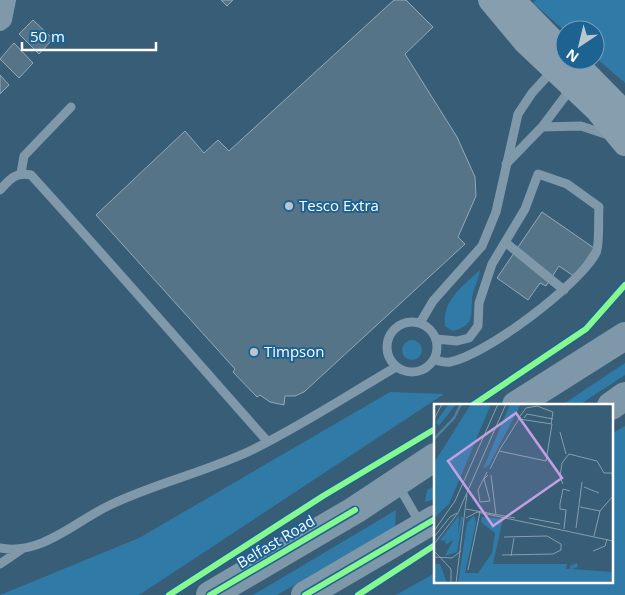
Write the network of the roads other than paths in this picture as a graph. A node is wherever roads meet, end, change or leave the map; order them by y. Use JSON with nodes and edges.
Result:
{"nodes":[{"id":1,"x":8,"y":0,"type":"edge"},
{"id":2,"x":490,"y":0,"type":"edge"},
{"id":3,"x":513,"y":0,"type":"edge"},
{"id":4,"x":0,"y":24,"type":"edge"},
{"id":5,"x":555,"y":50,"type":"edge"},
{"id":6,"x":555,"y":59,"type":"edge"},
{"id":7,"x":563,"y":70,"type":"edge"},
{"id":8,"x":566,"y":70,"type":"edge"},
{"id":9,"x":571,"y":70,"type":"edge"},
{"id":10,"x":573,"y":70,"type":"edge"},
{"id":11,"x":71,"y":107,"type":"dead end"},
{"id":12,"x":625,"y":113,"type":"edge"},
{"id":13,"x":542,"y":127,"type":"junction"},
{"id":14,"x":623,"y":142,"type":"edge"},
{"id":15,"x":506,"y":164,"type":"junction"},
{"id":16,"x":21,"y":174,"type":"junction"},
{"id":17,"x":0,"y":190,"type":"edge"},
{"id":18,"x":505,"y":242,"type":"junction"},
{"id":19,"x":564,"y":290,"type":"junction"},
{"id":20,"x":420,"y":323,"type":"junction"},
{"id":21,"x":625,"y":336,"type":"edge"},
{"id":22,"x":436,"y":339,"type":"junction"},
{"id":23,"x":435,"y":360,"type":"junction"},
{"id":24,"x":396,"y":367,"type":"junction"},
{"id":25,"x":625,"y":396,"type":"edge"},
{"id":26,"x":518,"y":404,"type":"edge"},
{"id":27,"x":612,"y":405,"type":"edge"},
{"id":28,"x":268,"y":442,"type":"junction"},
{"id":29,"x":434,"y":457,"type":"edge"},
{"id":30,"x":396,"y":482,"type":"junction"},
{"id":31,"x":429,"y":524,"type":"edge"},
{"id":32,"x":0,"y":548,"type":"edge"},
{"id":33,"x":22,"y":548,"type":"junction"},
{"id":34,"x":0,"y":564,"type":"edge"},
{"id":35,"x":210,"y":595,"type":"edge"},
{"id":36,"x":305,"y":595,"type":"edge"}],
"edges":[{"from":1,"to":4,"type":"street"},
{"from":2,"to":6,"type":"street"},
{"from":3,"to":5,"type":"street"},
{"from":7,"to":15,"type":"lane"},
{"from":8,"to":13,"type":"lane"},
{"from":9,"to":14,"type":"street"},
{"from":10,"to":12,"type":"street"},
{"from":11,"to":16,"type":"lane"},
{"from":13,"to":14,"type":"lane"},
{"from":13,"to":15,"type":"lane"},
{"from":15,"to":20,"type":"lane"},
{"from":16,"to":17,"type":"lane"},
{"from":16,"to":28,"type":"lane"},
{"from":18,"to":19,"type":"lane"},
{"from":18,"to":19,"type":"lane"},
{"from":18,"to":22,"type":"lane"},
{"from":19,"to":23,"type":"lane"},
{"from":20,"to":22,"type":"lane"},
{"from":20,"to":24,"type":"lane"},
{"from":21,"to":26,"type":"highway"},
{"from":22,"to":23,"type":"lane"},
{"from":23,"to":24,"type":"lane"},
{"from":24,"to":28,"type":"lane"},
{"from":25,"to":27,"type":"highway"},
{"from":28,"to":33,"type":"lane"},
{"from":29,"to":30,"type":"highway","name":"Belfast Road"},
{"from":30,"to":31,"type":"lane"},
{"from":30,"to":35,"type":"highway","name":"Belfast Road"},
{"from":31,"to":36,"type":"highway"},
{"from":32,"to":33,"type":"lane"},
{"from":33,"to":34,"type":"lane"}]}
